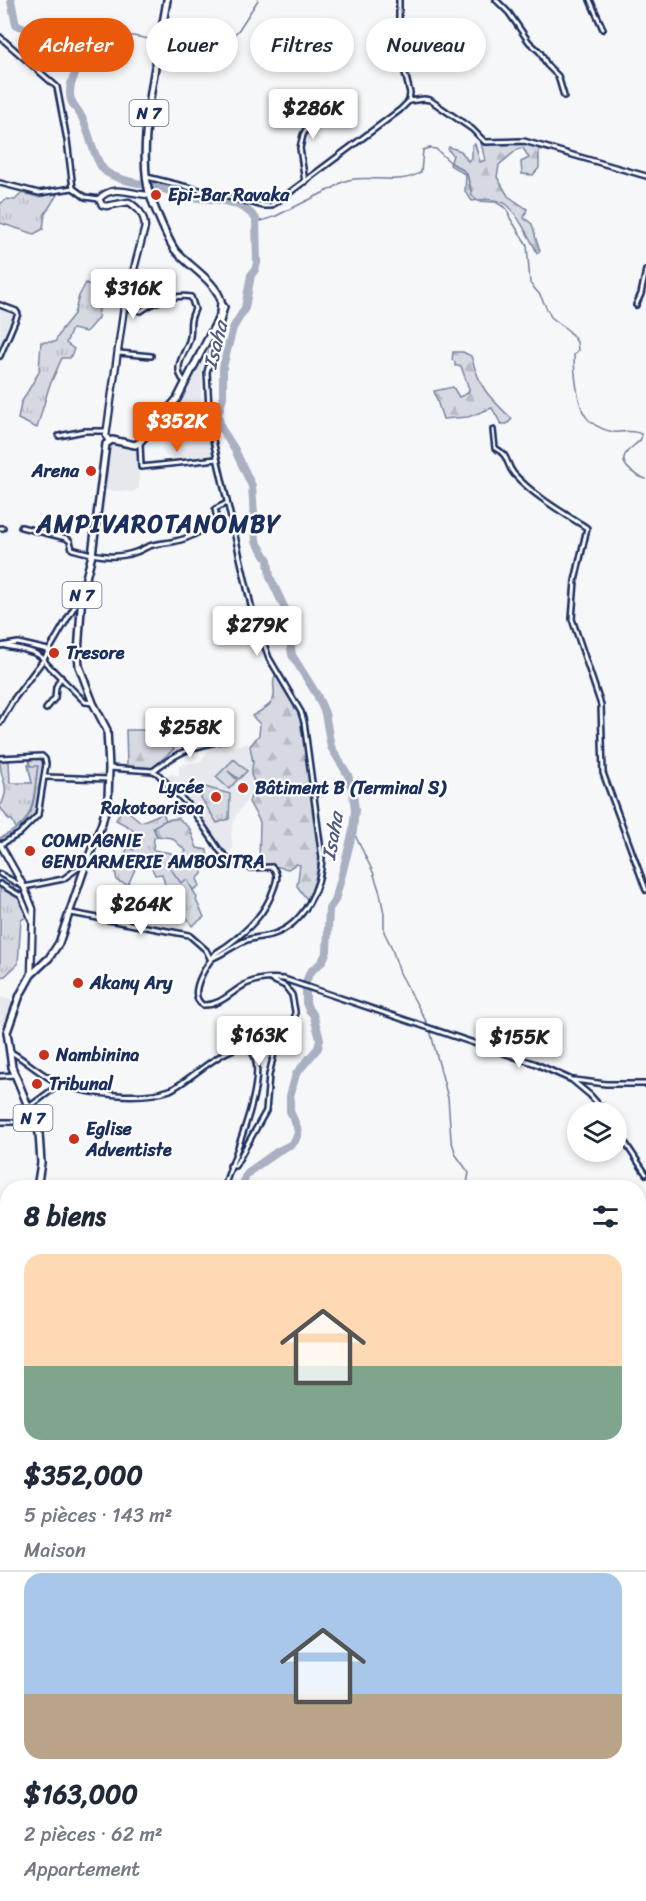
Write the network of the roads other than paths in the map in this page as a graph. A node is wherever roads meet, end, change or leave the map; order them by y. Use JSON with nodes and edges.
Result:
{"nodes":[{"id":1,"x":167,"y":0,"type":"edge"},
{"id":2,"x":399,"y":0,"type":"edge"},
{"id":3,"x":496,"y":0,"type":"edge"},
{"id":4,"x":590,"y":0,"type":"edge"},
{"id":5,"x":603,"y":29,"type":"dead end"},
{"id":6,"x":0,"y":36,"type":"edge"},
{"id":7,"x":564,"y":96,"type":"dead end"},
{"id":8,"x":322,"y":98,"type":"dead end"},
{"id":9,"x":409,"y":101,"type":"junction"},
{"id":10,"x":646,"y":176,"type":"edge"},
{"id":11,"x":148,"y":179,"type":"junction"},
{"id":12,"x":305,"y":182,"type":"junction"},
{"id":13,"x":0,"y":183,"type":"edge"},
{"id":14,"x":73,"y":188,"type":"junction"},
{"id":15,"x":149,"y":194,"type":"junction"},
{"id":16,"x":99,"y":199,"type":"junction"},
{"id":17,"x":646,"y":270,"type":"edge"},
{"id":18,"x":221,"y":302,"type":"junction"},
{"id":19,"x":0,"y":305,"type":"edge"},
{"id":20,"x":636,"y":305,"type":"dead end"},
{"id":21,"x":124,"y":307,"type":"junction"},
{"id":22,"x":117,"y":352,"type":"junction"},
{"id":23,"x":0,"y":356,"type":"edge"},
{"id":24,"x":151,"y":356,"type":"dead end"},
{"id":25,"x":185,"y":382,"type":"junction"},
{"id":26,"x":493,"y":430,"type":"dead end"},
{"id":27,"x":106,"y":431,"type":"junction"},
{"id":28,"x":59,"y":436,"type":"dead end"},
{"id":29,"x":109,"y":441,"type":"junction"},
{"id":30,"x":140,"y":442,"type":"junction"},
{"id":31,"x":217,"y":459,"type":"junction"},
{"id":32,"x":227,"y":503,"type":"junction"},
{"id":33,"x":21,"y":527,"type":"dead end"},
{"id":34,"x":92,"y":555,"type":"junction"},
{"id":35,"x":82,"y":593,"type":"junction"},
{"id":36,"x":0,"y":646,"type":"edge"},
{"id":37,"x":6,"y":646,"type":"junction"},
{"id":38,"x":48,"y":650,"type":"junction"},
{"id":39,"x":44,"y":659,"type":"junction"},
{"id":40,"x":62,"y":677,"type":"junction"},
{"id":41,"x":93,"y":703,"type":"junction"},
{"id":42,"x":46,"y":709,"type":"dead end"},
{"id":43,"x":0,"y":723,"type":"edge"},
{"id":44,"x":224,"y":740,"type":"dead end"},
{"id":45,"x":0,"y":758,"type":"edge"},
{"id":46,"x":110,"y":768,"type":"junction"},
{"id":47,"x":153,"y":771,"type":"junction"},
{"id":48,"x":45,"y":777,"type":"junction"},
{"id":49,"x":109,"y":779,"type":"junction"},
{"id":50,"x":0,"y":844,"type":"edge"},
{"id":51,"x":86,"y":864,"type":"junction"},
{"id":52,"x":0,"y":874,"type":"edge"},
{"id":53,"x":0,"y":884,"type":"edge"},
{"id":54,"x":24,"y":887,"type":"junction"},
{"id":55,"x":646,"y":890,"type":"edge"},
{"id":56,"x":71,"y":913,"type":"junction"},
{"id":57,"x":34,"y":923,"type":"junction"},
{"id":58,"x":212,"y":959,"type":"junction"},
{"id":59,"x":31,"y":975,"type":"junction"},
{"id":60,"x":268,"y":979,"type":"junction"},
{"id":61,"x":10,"y":1051,"type":"junction"},
{"id":62,"x":15,"y":1075,"type":"junction"},
{"id":63,"x":0,"y":1076,"type":"edge"},
{"id":64,"x":572,"y":1080,"type":"junction"},
{"id":65,"x":60,"y":1084,"type":"junction"},
{"id":66,"x":646,"y":1084,"type":"edge"},
{"id":67,"x":596,"y":1102,"type":"edge"},
{"id":68,"x":29,"y":1107,"type":"junction"},
{"id":69,"x":0,"y":1122,"type":"edge"},
{"id":70,"x":34,"y":1122,"type":"junction"},
{"id":71,"x":627,"y":1146,"type":"edge"},
{"id":72,"x":230,"y":1166,"type":"junction"},
{"id":73,"x":646,"y":1174,"type":"edge"},
{"id":74,"x":39,"y":1180,"type":"edge"},
{"id":75,"x":226,"y":1180,"type":"edge"}],
"edges":[{"from":1,"to":11,"type":"main road","number":"N 7"},
{"from":2,"to":9,"type":"street"},
{"from":3,"to":7,"type":"street"},
{"from":4,"to":5,"type":"street"},
{"from":6,"to":14,"type":"street"},
{"from":8,"to":12,"type":"street"},
{"from":9,"to":10,"type":"street"},
{"from":9,"to":12,"type":"street"},
{"from":11,"to":12,"type":"street"},
{"from":11,"to":15,"type":"main road","number":"N 7"},
{"from":13,"to":14,"type":"street"},
{"from":14,"to":16,"type":"street"},
{"from":15,"to":16,"type":"street"},
{"from":15,"to":18,"type":"main road","number":"N 7"},
{"from":16,"to":21,"type":"street"},
{"from":17,"to":20,"type":"street"},
{"from":18,"to":25,"type":"main road"},
{"from":18,"to":31,"type":"street"},
{"from":19,"to":23,"type":"street"},
{"from":21,"to":22,"type":"street"},
{"from":21,"to":25,"type":"street"},
{"from":22,"to":24,"type":"street"},
{"from":22,"to":27,"type":"street"},
{"from":25,"to":30,"type":"main road"},
{"from":26,"to":55,"type":"street"},
{"from":27,"to":28,"type":"street"},
{"from":27,"to":29,"type":"street"},
{"from":29,"to":30,"type":"main road"},
{"from":29,"to":34,"type":"main road","number":"N 7"},
{"from":30,"to":31,"type":"street"},
{"from":31,"to":32,"type":"street"},
{"from":32,"to":34,"type":"street"},
{"from":32,"to":58,"type":"street"},
{"from":33,"to":34,"type":"street"},
{"from":34,"to":35,"type":"main road","number":"N 7"},
{"from":35,"to":38,"type":"street"},
{"from":35,"to":41,"type":"main road","number":"N 7"},
{"from":36,"to":37,"type":"street"},
{"from":37,"to":38,"type":"street"},
{"from":37,"to":39,"type":"street"},
{"from":38,"to":39,"type":"street"},
{"from":39,"to":40,"type":"street"},
{"from":39,"to":43,"type":"street"},
{"from":40,"to":41,"type":"street"},
{"from":40,"to":42,"type":"street"},
{"from":41,"to":46,"type":"main road","number":"N 7"},
{"from":44,"to":47,"type":"street"},
{"from":45,"to":48,"type":"street"},
{"from":46,"to":47,"type":"street"},
{"from":46,"to":49,"type":"main road","number":"N 7"},
{"from":47,"to":58,"type":"street"},
{"from":48,"to":49,"type":"street"},
{"from":48,"to":50,"type":"street"},
{"from":49,"to":51,"type":"main road","number":"N 7"},
{"from":50,"to":54,"type":"street"},
{"from":51,"to":54,"type":"street"},
{"from":51,"to":56,"type":"main road","number":"N 7"},
{"from":52,"to":54,"type":"street"},
{"from":53,"to":57,"type":"street"},
{"from":54,"to":57,"type":"street"},
{"from":56,"to":58,"type":"street"},
{"from":56,"to":59,"type":"main road","number":"N 7"},
{"from":57,"to":59,"type":"street"},
{"from":58,"to":60,"type":"street"},
{"from":59,"to":61,"type":"main road","number":"N 7"},
{"from":60,"to":64,"type":"street"},
{"from":60,"to":72,"type":"street"},
{"from":61,"to":62,"type":"main road","number":"N 7"},
{"from":61,"to":65,"type":"street"},
{"from":62,"to":63,"type":"street"},
{"from":62,"to":68,"type":"main road","number":"N 7"},
{"from":64,"to":66,"type":"street"},
{"from":64,"to":67,"type":"street"},
{"from":65,"to":68,"type":"street"},
{"from":65,"to":72,"type":"street"},
{"from":68,"to":70,"type":"main road","number":"N 7"},
{"from":69,"to":70,"type":"street"},
{"from":70,"to":74,"type":"main road","number":"N 7"},
{"from":71,"to":73,"type":"street"},
{"from":72,"to":75,"type":"street"}]}
